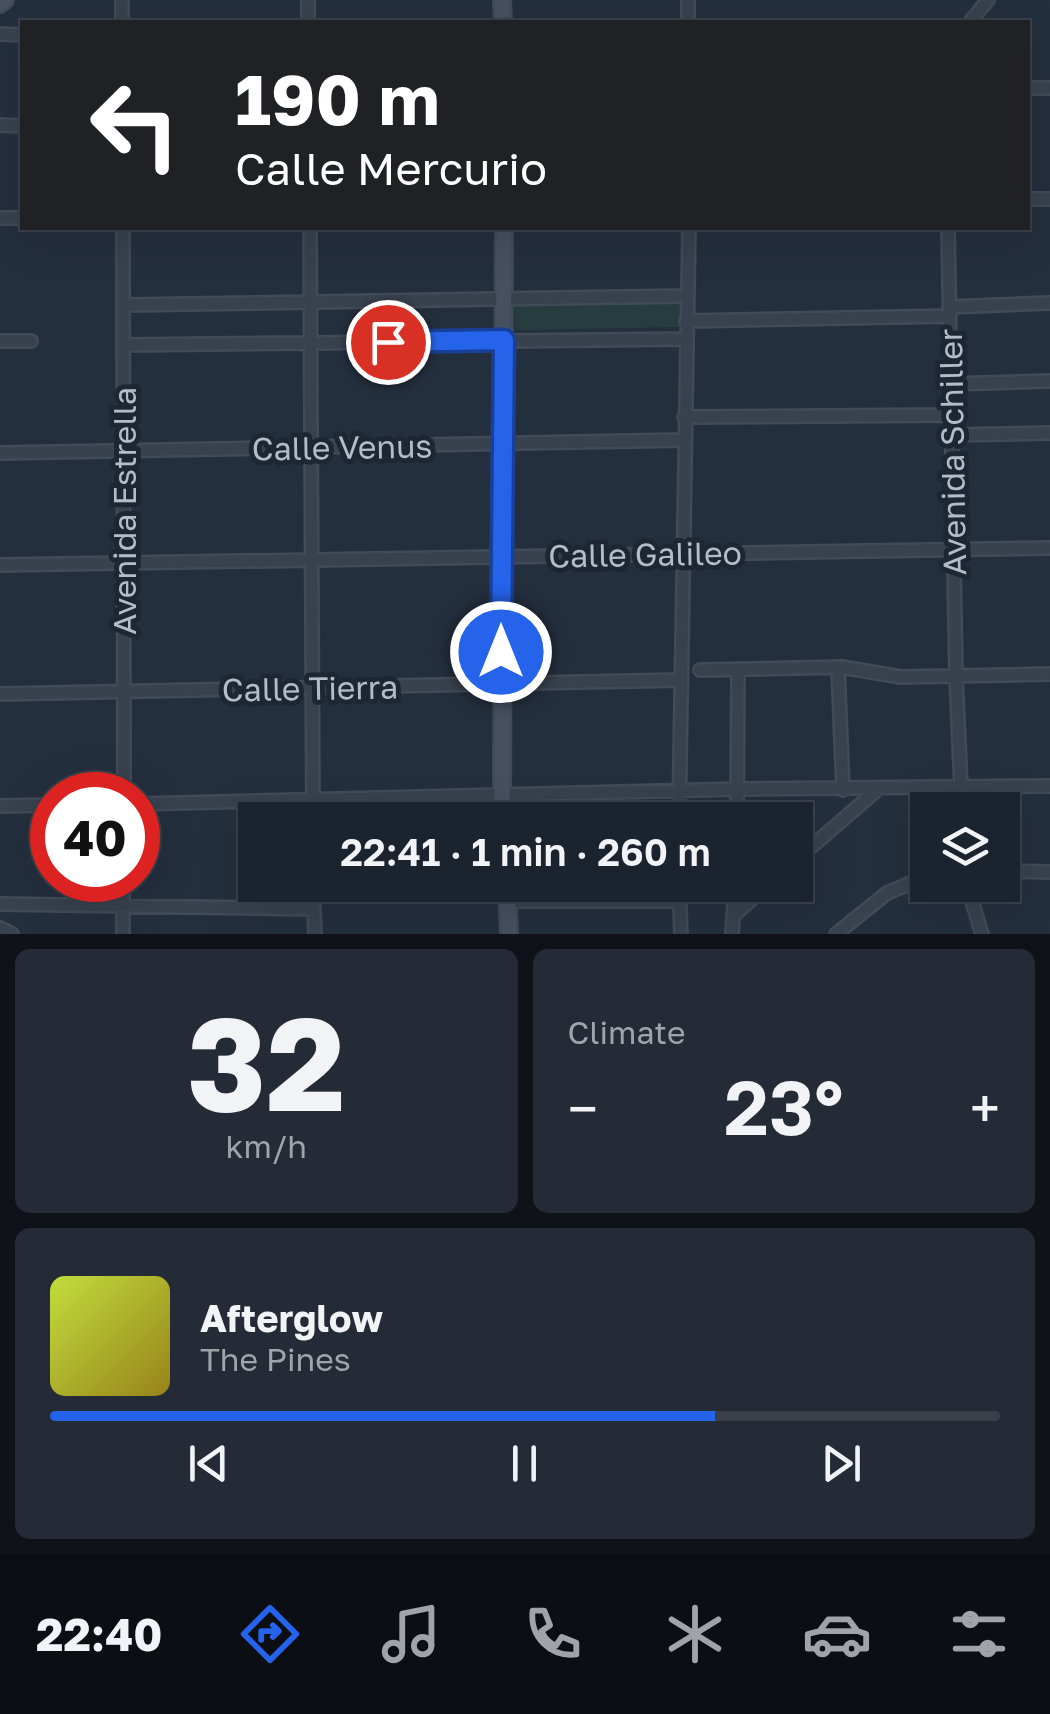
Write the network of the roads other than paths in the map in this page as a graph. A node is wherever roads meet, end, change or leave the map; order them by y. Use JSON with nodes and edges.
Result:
{"nodes":[{"id":1,"x":988,"y":0,"type":"edge"},
{"id":2,"x":972,"y":20,"type":"edge"},
{"id":3,"x":123,"y":230,"type":"edge"},
{"id":4,"x":310,"y":230,"type":"edge"},
{"id":5,"x":504,"y":230,"type":"edge"},
{"id":6,"x":688,"y":230,"type":"edge"},
{"id":7,"x":948,"y":230,"type":"edge"},
{"id":8,"x":687,"y":296,"type":"junction"},
{"id":9,"x":504,"y":299,"type":"junction"},
{"id":10,"x":310,"y":302,"type":"junction"},
{"id":11,"x":1050,"y":303,"type":"edge"},
{"id":12,"x":124,"y":305,"type":"junction"},
{"id":13,"x":950,"y":311,"type":"junction"},
{"id":14,"x":686,"y":321,"type":"junction"},
{"id":15,"x":686,"y":338,"type":"junction"},
{"id":16,"x":504,"y":340,"type":"junction"},
{"id":17,"x":0,"y":341,"type":"edge"},
{"id":18,"x":32,"y":341,"type":"dead end"},
{"id":19,"x":310,"y":343,"type":"junction"},
{"id":20,"x":124,"y":345,"type":"junction"},
{"id":21,"x":1050,"y":381,"type":"edge"},
{"id":22,"x":951,"y":384,"type":"junction"},
{"id":23,"x":952,"y":415,"type":"junction"},
{"id":24,"x":684,"y":417,"type":"junction"},
{"id":25,"x":1050,"y":433,"type":"edge"},
{"id":26,"x":952,"y":435,"type":"junction"},
{"id":27,"x":684,"y":440,"type":"junction"},
{"id":28,"x":503,"y":443,"type":"junction"},
{"id":29,"x":312,"y":448,"type":"junction"},
{"id":30,"x":124,"y":452,"type":"junction"},
{"id":31,"x":0,"y":453,"type":"edge"},
{"id":32,"x":1050,"y":548,"type":"edge"},
{"id":33,"x":954,"y":550,"type":"junction"},
{"id":34,"x":682,"y":554,"type":"junction"},
{"id":35,"x":502,"y":556,"type":"junction"},
{"id":36,"x":312,"y":559,"type":"junction"},
{"id":37,"x":124,"y":562,"type":"junction"},
{"id":38,"x":0,"y":565,"type":"edge"},
{"id":39,"x":838,"y":668,"type":"junction"},
{"id":40,"x":738,"y":669,"type":"junction"},
{"id":41,"x":700,"y":670,"type":"dead end"},
{"id":42,"x":1050,"y":674,"type":"edge"},
{"id":43,"x":956,"y":676,"type":"junction"},
{"id":44,"x":680,"y":680,"type":"junction"},
{"id":45,"x":501,"y":684,"type":"junction"},
{"id":46,"x":312,"y":688,"type":"junction"},
{"id":47,"x":124,"y":692,"type":"junction"},
{"id":48,"x":0,"y":694,"type":"edge"},
{"id":49,"x":124,"y":772,"type":"edge"},
{"id":50,"x":1050,"y":786,"type":"edge"},
{"id":51,"x":738,"y":789,"type":"junction"},
{"id":52,"x":961,"y":789,"type":"junction"},
{"id":53,"x":842,"y":790,"type":"junction"},
{"id":54,"x":878,"y":790,"type":"junction"},
{"id":55,"x":679,"y":791,"type":"junction"},
{"id":56,"x":961,"y":792,"type":"edge"},
{"id":57,"x":500,"y":795,"type":"junction"},
{"id":58,"x":313,"y":800,"type":"junction"},
{"id":59,"x":501,"y":802,"type":"edge"},
{"id":60,"x":679,"y":802,"type":"edge"},
{"id":61,"x":738,"y":802,"type":"edge"},
{"id":62,"x":160,"y":803,"type":"edge"},
{"id":63,"x":30,"y":805,"type":"edge"},
{"id":64,"x":0,"y":806,"type":"edge"},
{"id":65,"x":813,"y":846,"type":"edge"},
{"id":66,"x":1020,"y":871,"type":"edge"},
{"id":67,"x":1050,"y":872,"type":"edge"},
{"id":68,"x":910,"y":884,"type":"edge"},
{"id":69,"x":123,"y":902,"type":"edge"},
{"id":70,"x":313,"y":902,"type":"edge"},
{"id":71,"x":508,"y":902,"type":"edge"},
{"id":72,"x":680,"y":902,"type":"edge"},
{"id":73,"x":734,"y":902,"type":"edge"},
{"id":74,"x":748,"y":902,"type":"edge"},
{"id":75,"x":973,"y":902,"type":"edge"},
{"id":76,"x":0,"y":904,"type":"edge"},
{"id":77,"x":123,"y":908,"type":"junction"},
{"id":78,"x":313,"y":908,"type":"junction"},
{"id":79,"x":734,"y":914,"type":"junction"},
{"id":80,"x":0,"y":928,"type":"edge"},
{"id":81,"x":12,"y":934,"type":"edge"},
{"id":82,"x":123,"y":934,"type":"edge"},
{"id":83,"x":315,"y":934,"type":"edge"},
{"id":84,"x":509,"y":934,"type":"edge"},
{"id":85,"x":681,"y":934,"type":"edge"},
{"id":86,"x":732,"y":934,"type":"edge"},
{"id":87,"x":836,"y":934,"type":"edge"},
{"id":88,"x":982,"y":934,"type":"edge"}],
"edges":[{"from":1,"to":2,"type":"street"},
{"from":3,"to":12,"type":"street","name":"Avenida Estrella"},
{"from":4,"to":10,"type":"street"},
{"from":5,"to":9,"type":"street"},
{"from":6,"to":8,"type":"street"},
{"from":7,"to":13,"type":"street","name":"Avenida Schiller"},
{"from":8,"to":9,"type":"street"},
{"from":8,"to":14,"type":"street"},
{"from":9,"to":10,"type":"street"},
{"from":9,"to":16,"type":"street"},
{"from":10,"to":12,"type":"street"},
{"from":10,"to":19,"type":"street"},
{"from":11,"to":13,"type":"street"},
{"from":12,"to":20,"type":"street","name":"Avenida Estrella"},
{"from":13,"to":14,"type":"street"},
{"from":13,"to":22,"type":"street","name":"Avenida Schiller"},
{"from":14,"to":15,"type":"street"},
{"from":15,"to":16,"type":"street"},
{"from":15,"to":24,"type":"street"},
{"from":16,"to":19,"type":"street"},
{"from":16,"to":28,"type":"street"},
{"from":17,"to":18,"type":"street"},
{"from":19,"to":20,"type":"street"},
{"from":19,"to":29,"type":"street"},
{"from":20,"to":30,"type":"street","name":"Avenida Estrella"},
{"from":21,"to":22,"type":"street"},
{"from":22,"to":23,"type":"street","name":"Avenida Schiller"},
{"from":23,"to":24,"type":"street"},
{"from":23,"to":26,"type":"street","name":"Avenida Schiller"},
{"from":24,"to":27,"type":"street"},
{"from":25,"to":26,"type":"street"},
{"from":26,"to":33,"type":"street","name":"Avenida Schiller"},
{"from":27,"to":28,"type":"street","name":"Calle Venus"},
{"from":27,"to":34,"type":"street"},
{"from":28,"to":29,"type":"street","name":"Calle Venus"},
{"from":28,"to":35,"type":"street"},
{"from":29,"to":30,"type":"street","name":"Calle Venus"},
{"from":29,"to":36,"type":"street"},
{"from":30,"to":31,"type":"street","name":"Calle Venus"},
{"from":30,"to":37,"type":"street","name":"Avenida Estrella"},
{"from":32,"to":33,"type":"street","name":"Calle Galileo"},
{"from":33,"to":34,"type":"street","name":"Calle Galileo"},
{"from":33,"to":43,"type":"street","name":"Avenida Schiller"},
{"from":34,"to":35,"type":"street","name":"Calle Galileo"},
{"from":34,"to":44,"type":"street"},
{"from":35,"to":36,"type":"street","name":"Calle Galileo"},
{"from":35,"to":45,"type":"street"},
{"from":36,"to":37,"type":"street","name":"Calle Galileo"},
{"from":36,"to":46,"type":"street"},
{"from":37,"to":38,"type":"street","name":"Calle Galileo"},
{"from":37,"to":47,"type":"street","name":"Avenida Estrella"},
{"from":39,"to":40,"type":"street"},
{"from":39,"to":43,"type":"street"},
{"from":39,"to":53,"type":"street"},
{"from":40,"to":41,"type":"street"},
{"from":40,"to":51,"type":"street"},
{"from":42,"to":43,"type":"street"},
{"from":43,"to":52,"type":"street","name":"Avenida Schiller"},
{"from":44,"to":45,"type":"street","name":"Calle Tierra"},
{"from":44,"to":55,"type":"street"},
{"from":45,"to":46,"type":"street","name":"Calle Tierra"},
{"from":45,"to":57,"type":"street"},
{"from":46,"to":47,"type":"street","name":"Calle Tierra"},
{"from":46,"to":58,"type":"street"},
{"from":47,"to":48,"type":"street","name":"Calle Tierra"},
{"from":47,"to":49,"type":"street","name":"Avenida Estrella"},
{"from":50,"to":52,"type":"street"},
{"from":51,"to":53,"type":"street"},
{"from":51,"to":55,"type":"street"},
{"from":51,"to":61,"type":"street"},
{"from":52,"to":54,"type":"street"},
{"from":52,"to":56,"type":"street","name":"Avenida Schiller"},
{"from":53,"to":54,"type":"street"},
{"from":54,"to":65,"type":"street"},
{"from":55,"to":57,"type":"street"},
{"from":55,"to":60,"type":"street"},
{"from":57,"to":58,"type":"street"},
{"from":57,"to":59,"type":"street"},
{"from":58,"to":62,"type":"street"},
{"from":63,"to":64,"type":"street"},
{"from":66,"to":67,"type":"street"},
{"from":68,"to":87,"type":"street"},
{"from":69,"to":77,"type":"street"},
{"from":70,"to":78,"type":"street"},
{"from":71,"to":84,"type":"street"},
{"from":72,"to":85,"type":"street"},
{"from":73,"to":79,"type":"street"},
{"from":74,"to":79,"type":"street"},
{"from":75,"to":88,"type":"street"},
{"from":76,"to":77,"type":"street"},
{"from":77,"to":78,"type":"street"},
{"from":77,"to":82,"type":"street"},
{"from":78,"to":83,"type":"street"},
{"from":79,"to":86,"type":"street"},
{"from":80,"to":81,"type":"street"}]}
